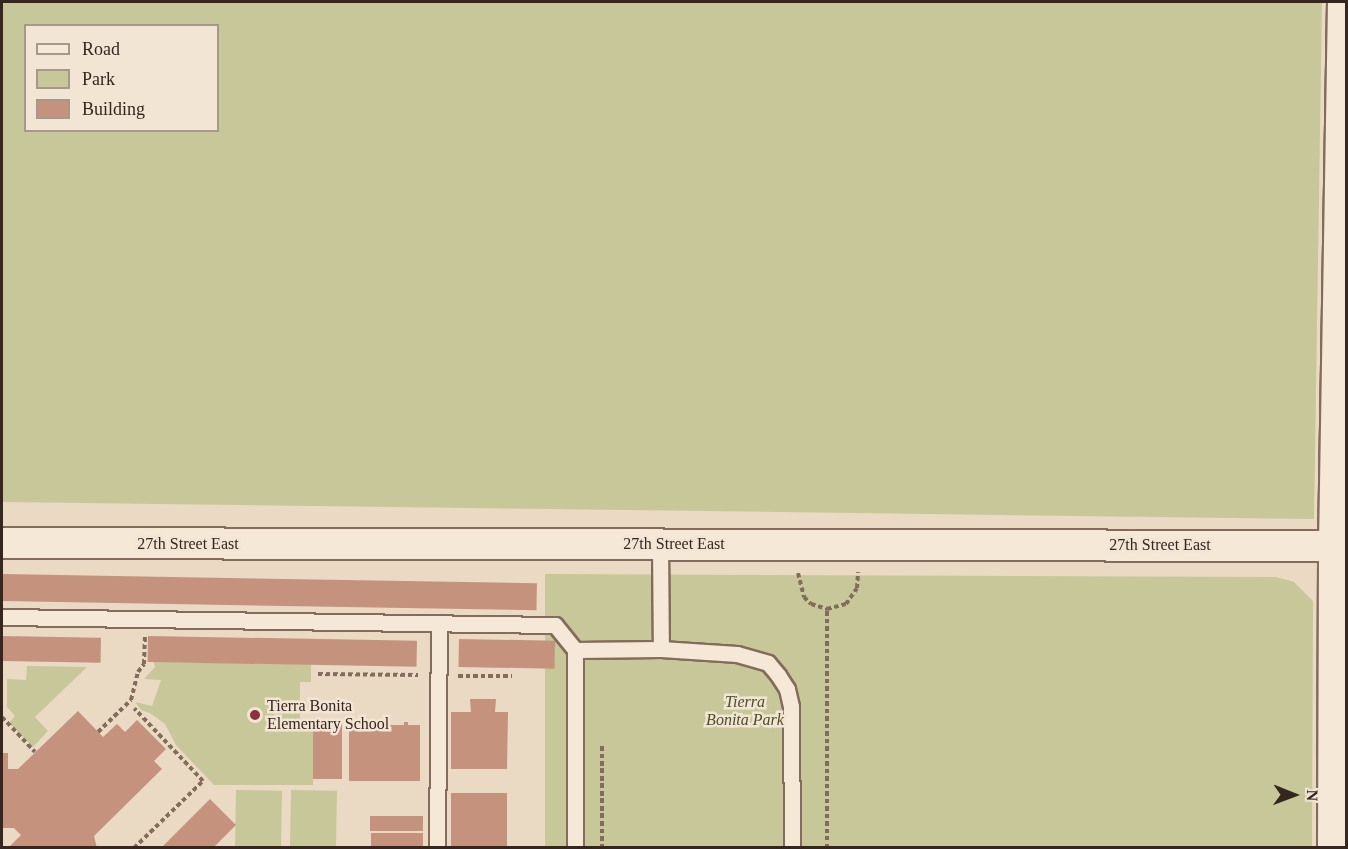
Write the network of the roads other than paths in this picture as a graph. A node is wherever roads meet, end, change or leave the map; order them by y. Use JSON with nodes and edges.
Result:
{"nodes":[{"id":1,"x":1343,"y":2,"type":"edge"},
{"id":2,"x":2,"y":543,"type":"edge"},
{"id":3,"x":660,"y":544,"type":"junction"},
{"id":4,"x":1340,"y":546,"type":"edge"},
{"id":5,"x":2,"y":617,"type":"edge"},
{"id":6,"x":439,"y":623,"type":"junction"},
{"id":7,"x":661,"y":649,"type":"junction"},
{"id":8,"x":575,"y":650,"type":"junction"},
{"id":9,"x":437,"y":848,"type":"edge"},
{"id":10,"x":575,"y":848,"type":"edge"},
{"id":11,"x":792,"y":848,"type":"edge"},
{"id":12,"x":1333,"y":848,"type":"edge"}],
"edges":[{"from":1,"to":4,"type":"street"},
{"from":2,"to":3,"type":"street","name":"27th Street East"},
{"from":3,"to":4,"type":"street","name":"27th Street East"},
{"from":3,"to":7,"type":"lane"},
{"from":4,"to":12,"type":"street"},
{"from":5,"to":6,"type":"lane"},
{"from":6,"to":8,"type":"lane"},
{"from":6,"to":9,"type":"lane"},
{"from":7,"to":8,"type":"lane"},
{"from":7,"to":11,"type":"lane"},
{"from":8,"to":10,"type":"lane"}]}
